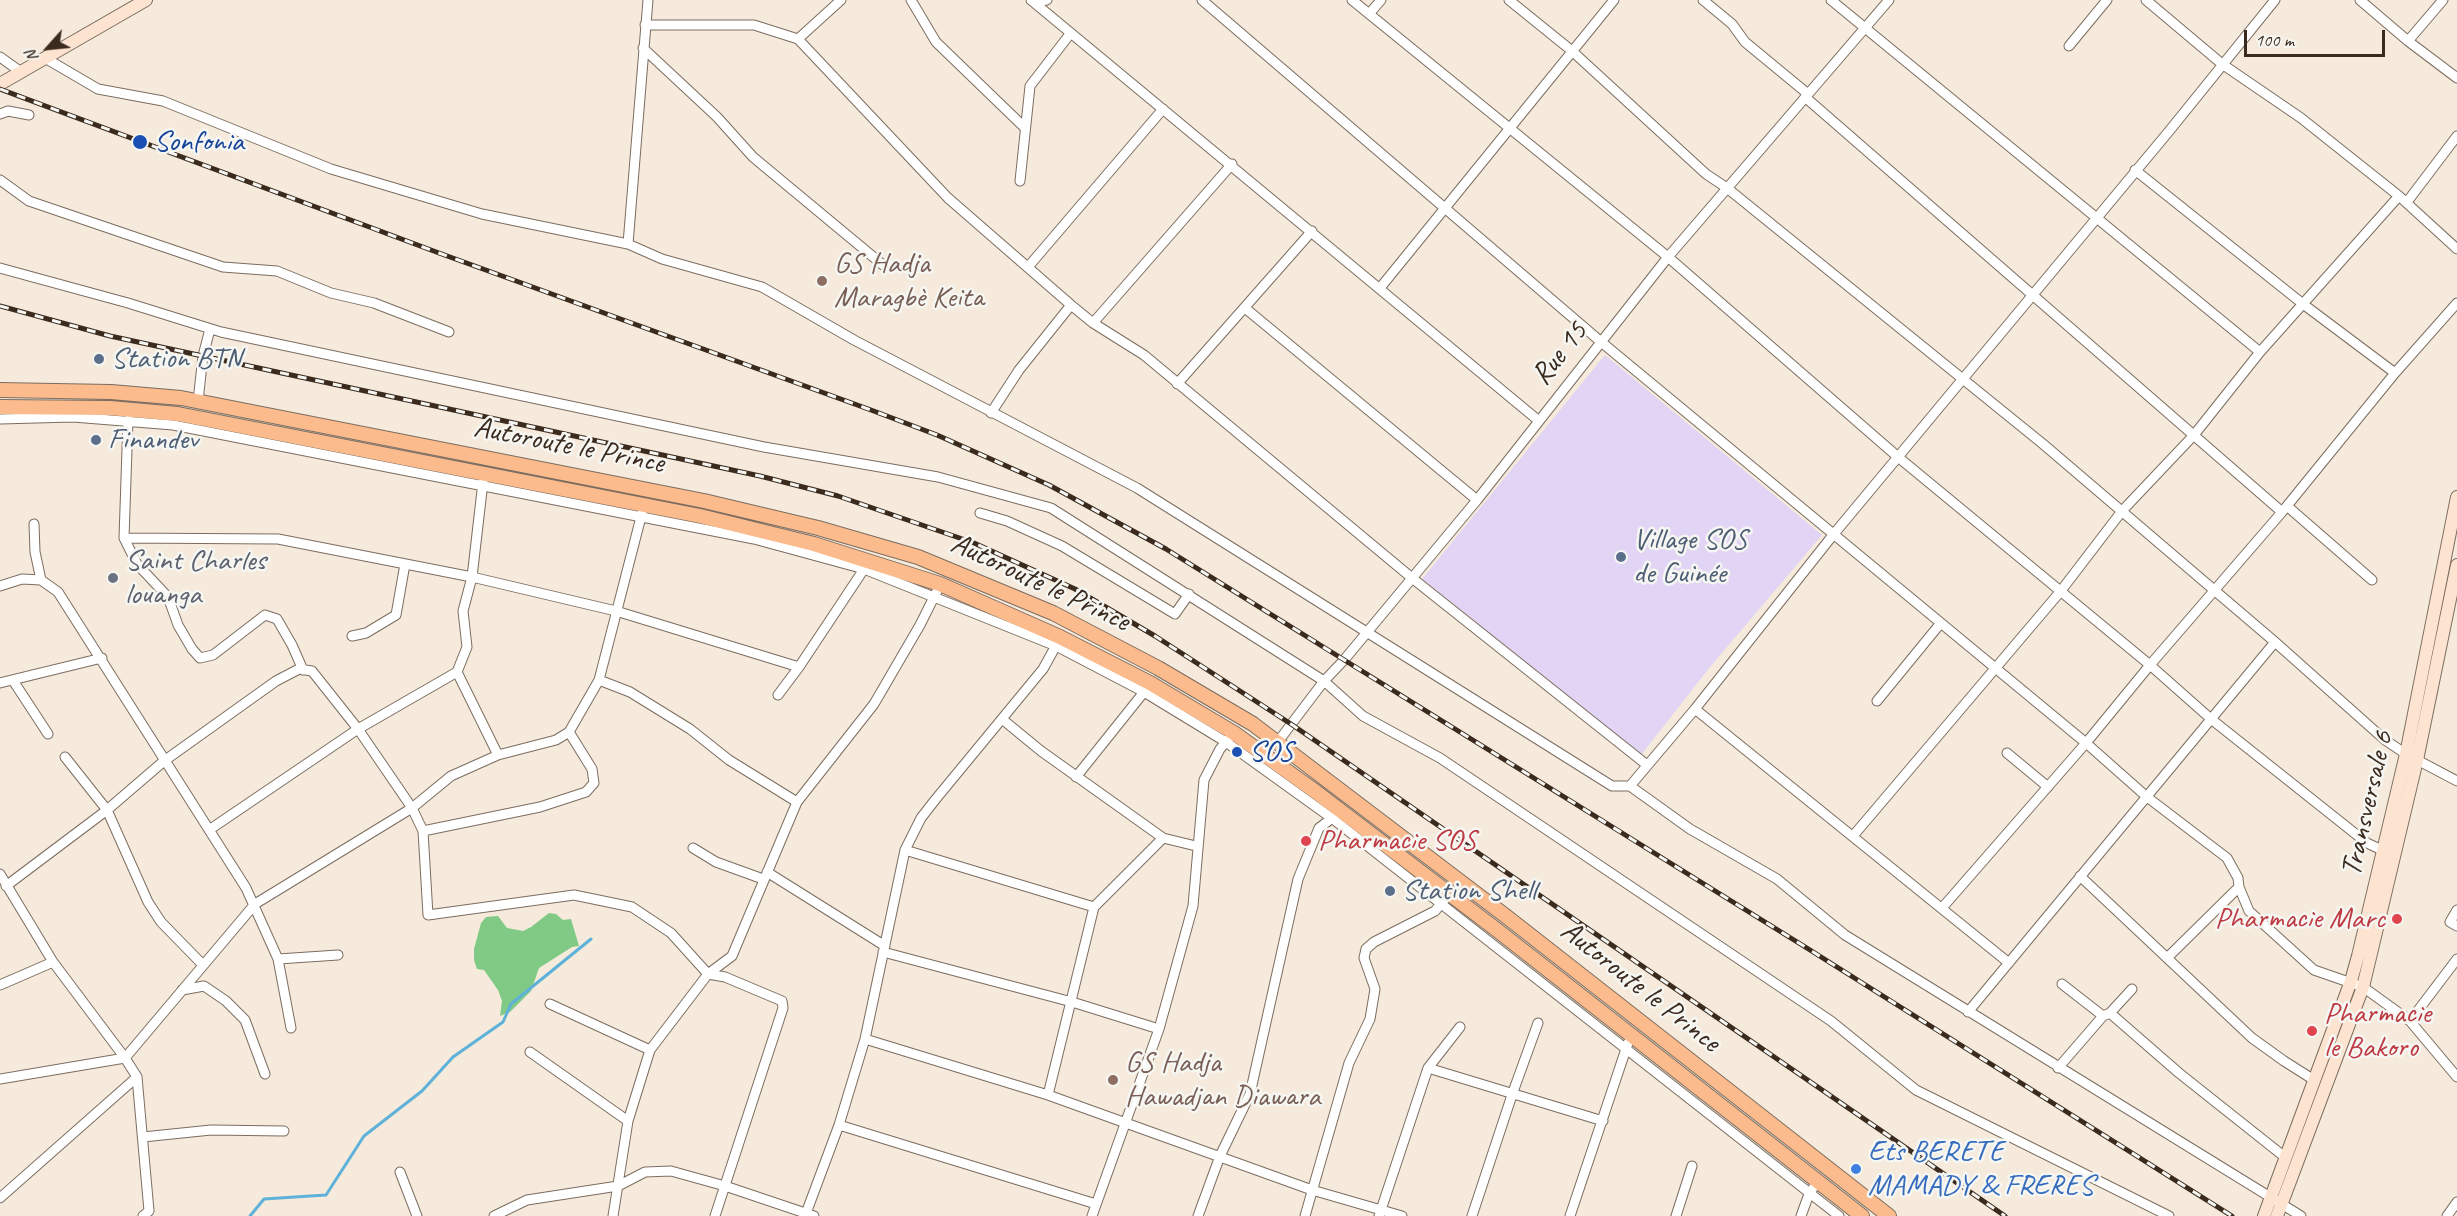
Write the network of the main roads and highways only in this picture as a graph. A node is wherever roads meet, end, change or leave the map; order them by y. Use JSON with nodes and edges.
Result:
{"nodes":[{"id":1,"x":146,"y":0,"type":"edge"},
{"id":2,"x":0,"y":84,"type":"edge"},
{"id":3,"x":0,"y":390,"type":"edge"},
{"id":4,"x":0,"y":407,"type":"edge"},
{"id":5,"x":2457,"y":497,"type":"edge"},
{"id":6,"x":2457,"y":565,"type":"edge"},
{"id":7,"x":2411,"y":757,"type":"junction"},
{"id":8,"x":2276,"y":1207,"type":"edge"},
{"id":9,"x":1862,"y":1216,"type":"edge"},
{"id":10,"x":1889,"y":1216,"type":"edge"},
{"id":11,"x":2264,"y":1216,"type":"edge"}],
"edges":[{"from":1,"to":2,"type":"main road"},
{"from":3,"to":10,"type":"main road","name":"Autoroute le Prince"},
{"from":4,"to":9,"type":"main road","name":"Autoroute le Prince"},
{"from":5,"to":7,"type":"main road","name":"Transversale 6"},
{"from":6,"to":7,"type":"main road","name":"Transversale 6"},
{"from":7,"to":8,"type":"main road","name":"Transversale 6"},
{"from":7,"to":8,"type":"main road","name":"Transversale 6"},
{"from":8,"to":11,"type":"main road","name":"Transversale 6"}]}
